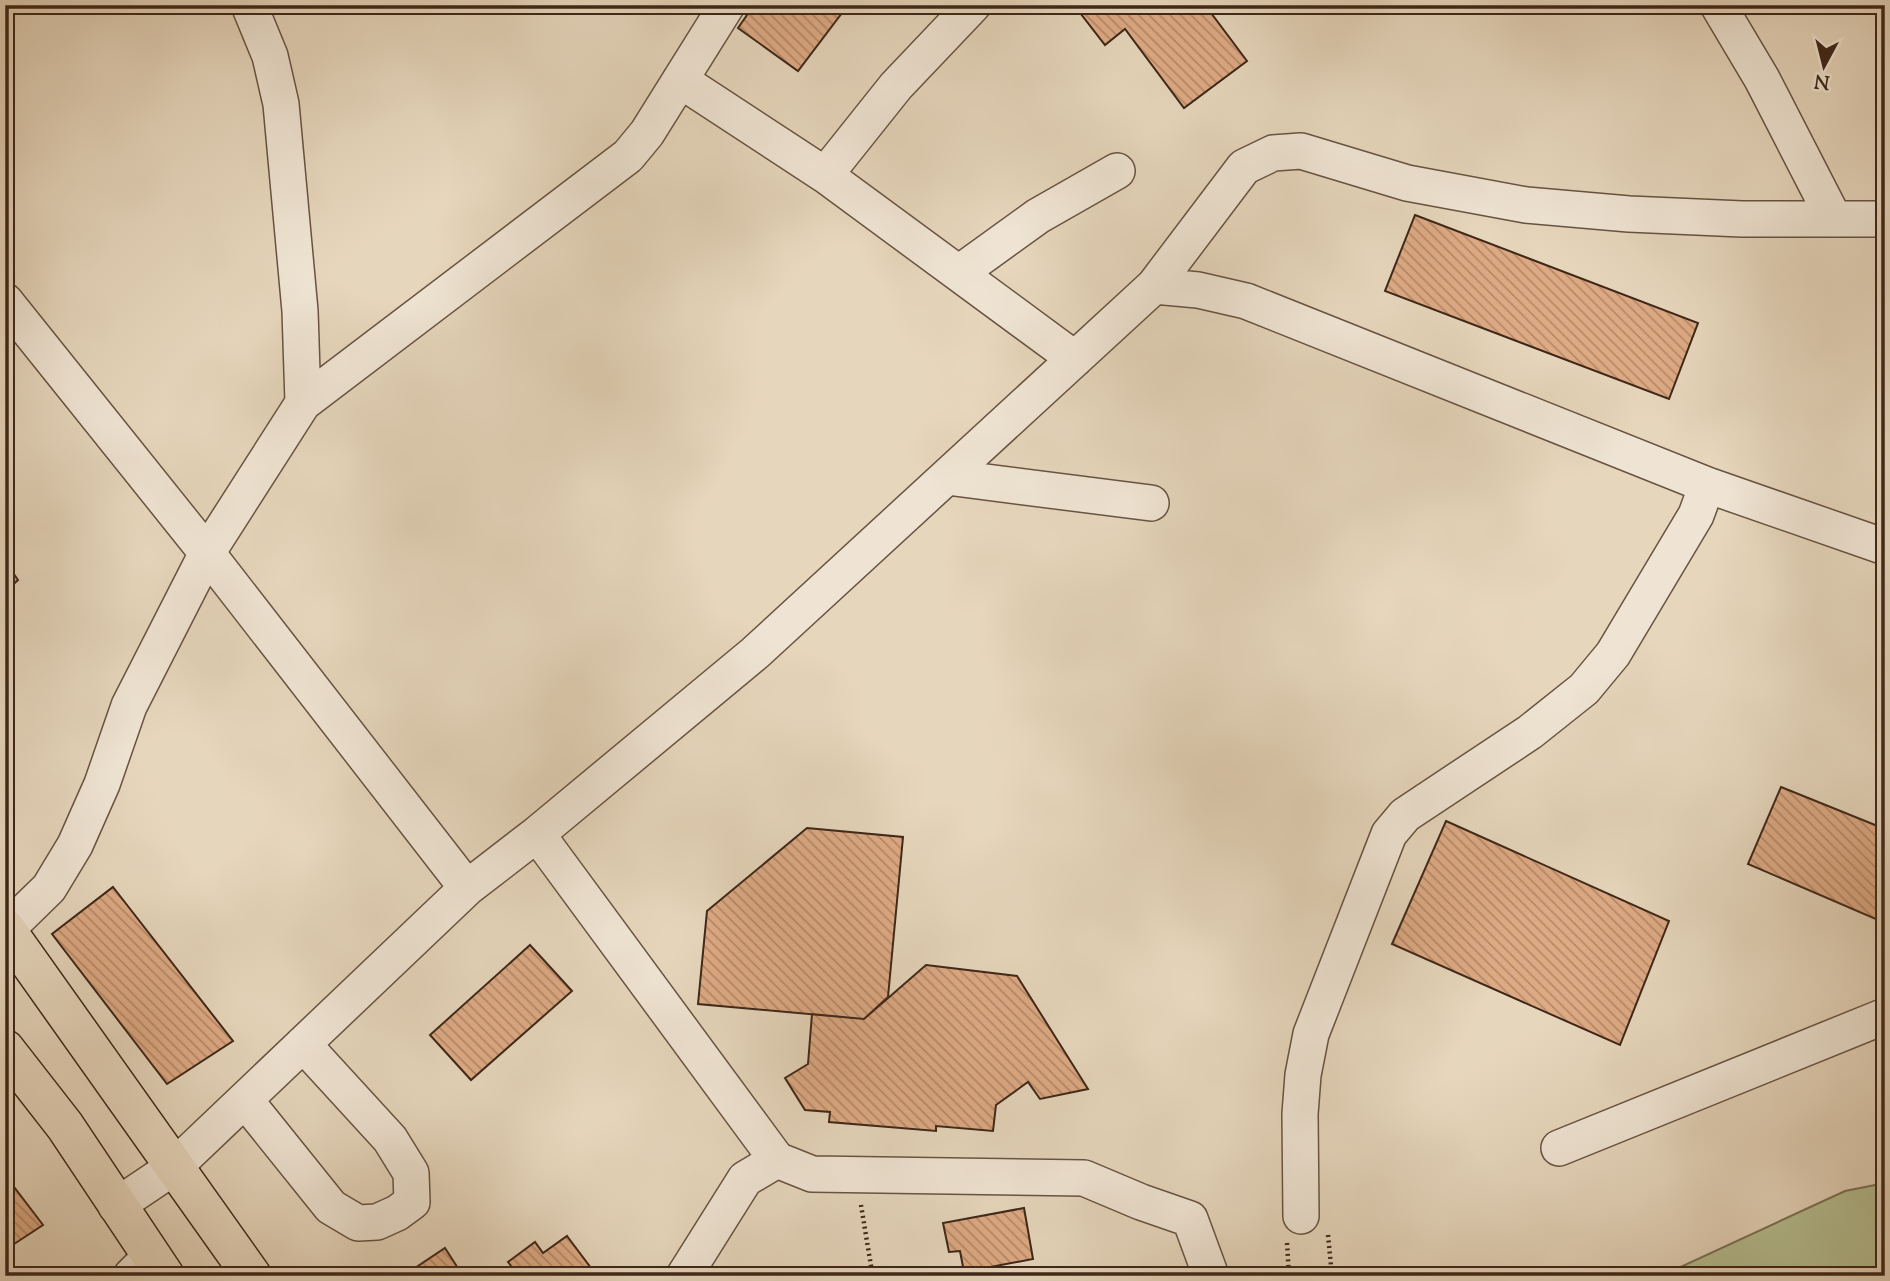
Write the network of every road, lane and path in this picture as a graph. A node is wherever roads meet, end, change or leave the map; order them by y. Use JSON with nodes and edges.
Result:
{"nodes":[{"id":1,"x":249,"y":5,"type":"edge"},
{"id":2,"x":727,"y":5,"type":"edge"},
{"id":3,"x":973,"y":5,"type":"edge"},
{"id":4,"x":1718,"y":5,"type":"edge"},
{"id":5,"x":680,"y":80,"type":"junction"},
{"id":6,"x":1118,"y":171,"type":"dead end"},
{"id":7,"x":825,"y":175,"type":"junction"},
{"id":8,"x":1834,"y":219,"type":"junction"},
{"id":9,"x":1885,"y":219,"type":"edge"},
{"id":10,"x":959,"y":273,"type":"junction"},
{"id":11,"x":1154,"y":286,"type":"junction"},
{"id":12,"x":5,"y":301,"type":"edge"},
{"id":13,"x":1075,"y":359,"type":"junction"},
{"id":14,"x":303,"y":403,"type":"junction"},
{"id":15,"x":947,"y":477,"type":"junction"},
{"id":16,"x":1707,"y":485,"type":"junction"},
{"id":17,"x":1151,"y":503,"type":"dead end"},
{"id":18,"x":1885,"y":547,"type":"edge"},
{"id":19,"x":207,"y":553,"type":"junction"},
{"id":20,"x":537,"y":834,"type":"junction"},
{"id":21,"x":467,"y":888,"type":"junction"},
{"id":22,"x":6,"y":929,"type":"edge"},
{"id":23,"x":1885,"y":1016,"type":"edge"},
{"id":24,"x":303,"y":1044,"type":"junction"},
{"id":25,"x":5,"y":1049,"type":"edge"},
{"id":26,"x":245,"y":1100,"type":"junction"},
{"id":27,"x":1559,"y":1148,"type":"dead end"},
{"id":28,"x":777,"y":1160,"type":"junction"},
{"id":29,"x":174,"y":1167,"type":"junction"},
{"id":30,"x":855,"y":1176,"type":"junction"},
{"id":31,"x":116,"y":1206,"type":"junction"},
{"id":32,"x":1294,"y":1228,"type":"joint"},
{"id":33,"x":149,"y":1269,"type":"edge"},
{"id":34,"x":252,"y":1276,"type":"edge"},
{"id":35,"x":684,"y":1276,"type":"edge"},
{"id":36,"x":875,"y":1276,"type":"edge"},
{"id":37,"x":1211,"y":1276,"type":"edge"},
{"id":38,"x":1289,"y":1276,"type":"edge"}],
"edges":[{"from":1,"to":14,"type":"street"},
{"from":2,"to":5,"type":"street"},
{"from":3,"to":7,"type":"street"},
{"from":4,"to":8,"type":"street"},
{"from":5,"to":7,"type":"street"},
{"from":5,"to":14,"type":"street"},
{"from":6,"to":10,"type":"street"},
{"from":7,"to":10,"type":"street"},
{"from":8,"to":9,"type":"street"},
{"from":8,"to":11,"type":"street"},
{"from":10,"to":13,"type":"street"},
{"from":11,"to":13,"type":"street"},
{"from":11,"to":16,"type":"street"},
{"from":12,"to":19,"type":"street"},
{"from":13,"to":15,"type":"street"},
{"from":14,"to":19,"type":"street"},
{"from":15,"to":17,"type":"street"},
{"from":15,"to":20,"type":"street"},
{"from":16,"to":18,"type":"street"},
{"from":16,"to":32,"type":"street"},
{"from":19,"to":21,"type":"street"},
{"from":19,"to":22,"type":"street"},
{"from":20,"to":21,"type":"street"},
{"from":20,"to":28,"type":"street"},
{"from":21,"to":24,"type":"street"},
{"from":22,"to":29,"type":"main road"},
{"from":23,"to":27,"type":"street"},
{"from":24,"to":26,"type":"street"},
{"from":24,"to":26,"type":"street"},
{"from":25,"to":31,"type":"main road"},
{"from":26,"to":29,"type":"street"},
{"from":28,"to":30,"type":"street"},
{"from":28,"to":35,"type":"street"},
{"from":29,"to":31,"type":"street"},
{"from":29,"to":34,"type":"main road"},
{"from":30,"to":36,"type":"path"},
{"from":30,"to":37,"type":"street"},
{"from":31,"to":33,"type":"main road"},
{"from":32,"to":38,"type":"path"}]}
